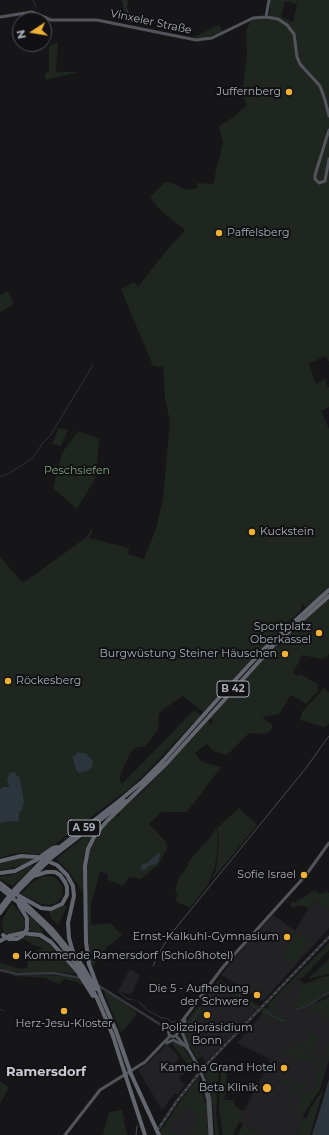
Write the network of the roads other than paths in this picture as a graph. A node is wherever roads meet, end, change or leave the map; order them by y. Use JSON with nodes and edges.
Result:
{"nodes":[{"id":1,"x":269,"y":0,"type":"edge"},
{"id":2,"x":0,"y":17,"type":"edge"},
{"id":3,"x":266,"y":17,"type":"junction"},
{"id":4,"x":329,"y":116,"type":"edge"},
{"id":5,"x":329,"y":130,"type":"edge"},
{"id":6,"x":329,"y":159,"type":"edge"},
{"id":7,"x":329,"y":590,"type":"edge"},
{"id":8,"x":329,"y":596,"type":"edge"},
{"id":9,"x":149,"y":781,"type":"junction"},
{"id":10,"x":108,"y":810,"type":"joint"},
{"id":11,"x":72,"y":842,"type":"joint"},
{"id":12,"x":329,"y":843,"type":"edge"},
{"id":13,"x":47,"y":857,"type":"junction"},
{"id":14,"x":0,"y":861,"type":"edge"},
{"id":15,"x":0,"y":873,"type":"edge"},
{"id":16,"x":29,"y":876,"type":"junction"},
{"id":17,"x":0,"y":883,"type":"edge"},
{"id":18,"x":0,"y":888,"type":"edge"},
{"id":19,"x":16,"y":891,"type":"junction"},
{"id":20,"x":17,"y":901,"type":"junction"},
{"id":21,"x":2,"y":906,"type":"edge"},
{"id":22,"x":0,"y":914,"type":"edge"},
{"id":23,"x":0,"y":917,"type":"edge"},
{"id":24,"x":2,"y":933,"type":"edge"},
{"id":25,"x":0,"y":941,"type":"edge"},
{"id":26,"x":78,"y":960,"type":"junction"},
{"id":27,"x":80,"y":969,"type":"junction"},
{"id":28,"x":0,"y":970,"type":"edge"},
{"id":29,"x":98,"y":998,"type":"junction"},
{"id":30,"x":187,"y":1015,"type":"junction"},
{"id":31,"x":176,"y":1029,"type":"junction"},
{"id":32,"x":169,"y":1030,"type":"junction"},
{"id":33,"x":170,"y":1036,"type":"junction"},
{"id":34,"x":176,"y":1036,"type":"junction"},
{"id":35,"x":185,"y":1046,"type":"junction"},
{"id":36,"x":160,"y":1047,"type":"junction"},
{"id":37,"x":189,"y":1050,"type":"junction"},
{"id":38,"x":64,"y":1135,"type":"edge"},
{"id":39,"x":145,"y":1135,"type":"edge"},
{"id":40,"x":161,"y":1135,"type":"edge"},
{"id":41,"x":211,"y":1135,"type":"edge"}],
"edges":[{"from":1,"to":3,"type":"main road"},
{"from":2,"to":3,"type":"main road","name":"Vinxeler Straße"},
{"from":3,"to":4,"type":"main road"},
{"from":5,"to":6,"type":"main road"},
{"from":7,"to":10,"type":"highway","number":"B 42"},
{"from":8,"to":9,"type":"highway","number":"B 42"},
{"from":9,"to":11,"type":"highway","number":"B 42"},
{"from":9,"to":29,"type":"highway","number":"B 42","bridge":true},
{"from":10,"to":13,"type":"highway","number":"A 59"},
{"from":11,"to":13,"type":"highway","number":"A 59"},
{"from":12,"to":30,"type":"main road"},
{"from":13,"to":15,"type":"highway","bridge":true},
{"from":13,"to":16,"type":"highway","number":"A 59","bridge":true},
{"from":14,"to":26,"type":"highway"},
{"from":16,"to":19,"type":"highway","number":"A 59"},
{"from":16,"to":19,"type":"highway"},
{"from":17,"to":19,"type":"highway"},
{"from":18,"to":20,"type":"highway"},
{"from":19,"to":21,"type":"highway","number":"A 59","bridge":true},
{"from":19,"to":26,"type":"highway"},
{"from":20,"to":24,"type":"highway","bridge":true},
{"from":20,"to":27,"type":"highway"},
{"from":21,"to":22,"type":"highway","number":"A 59"},
{"from":21,"to":23,"type":"highway"},
{"from":25,"to":27,"type":"highway"},
{"from":26,"to":27,"type":"highway"},
{"from":27,"to":29,"type":"highway","bridge":true},
{"from":27,"to":29,"type":"highway","bridge":true},
{"from":28,"to":32,"type":"street"},
{"from":29,"to":39,"type":"highway","bridge":true},
{"from":29,"to":40,"type":"highway","bridge":true},
{"from":30,"to":31,"type":"main road"},
{"from":30,"to":37,"type":"main road"},
{"from":31,"to":32,"type":"main road"},
{"from":31,"to":34,"type":"main road"},
{"from":32,"to":33,"type":"main road"},
{"from":33,"to":34,"type":"main road"},
{"from":33,"to":36,"type":"main road"},
{"from":34,"to":35,"type":"main road"},
{"from":35,"to":36,"type":"main road"},
{"from":35,"to":37,"type":"main road"},
{"from":36,"to":38,"type":"main road"},
{"from":37,"to":41,"type":"main road","bridge":true}]}
